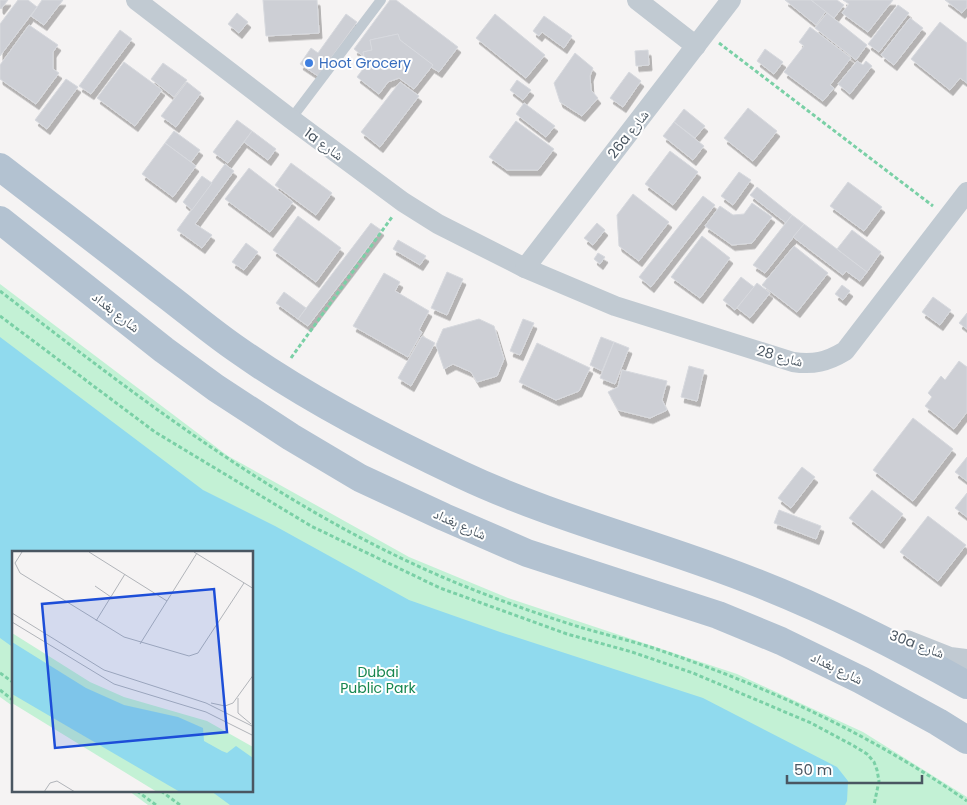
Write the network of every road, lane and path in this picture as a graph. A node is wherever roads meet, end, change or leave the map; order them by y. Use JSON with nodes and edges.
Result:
{"nodes":[{"id":1,"x":136,"y":0,"type":"edge"},
{"id":2,"x":381,"y":0,"type":"edge"},
{"id":3,"x":637,"y":0,"type":"edge"},
{"id":4,"x":731,"y":0,"type":"edge"},
{"id":5,"x":701,"y":39,"type":"junction"},
{"id":6,"x":290,"y":119,"type":"junction"},
{"id":7,"x":0,"y":167,"type":"edge"},
{"id":8,"x":967,"y":192,"type":"edge"},
{"id":9,"x":403,"y":202,"type":"junction"},
{"id":10,"x":948,"y":218,"type":"junction"},
{"id":11,"x":0,"y":220,"type":"edge"},
{"id":12,"x":526,"y":268,"type":"junction"},
{"id":13,"x":0,"y":291,"type":"edge"},
{"id":14,"x":0,"y":316,"type":"edge"},
{"id":15,"x":279,"y":376,"type":"junction"},
{"id":16,"x":867,"y":632,"type":"junction"},
{"id":17,"x":967,"y":659,"type":"edge"},
{"id":18,"x":0,"y":673,"type":"edge"},
{"id":19,"x":12,"y":682,"type":"edge"},
{"id":20,"x":967,"y":686,"type":"edge"},
{"id":21,"x":0,"y":690,"type":"edge"},
{"id":22,"x":12,"y":699,"type":"edge"},
{"id":23,"x":967,"y":740,"type":"edge"},
{"id":24,"x":138,"y":792,"type":"edge"},
{"id":25,"x":162,"y":792,"type":"edge"},
{"id":26,"x":967,"y":800,"type":"edge"},
{"id":27,"x":156,"y":805,"type":"edge"},
{"id":28,"x":180,"y":805,"type":"edge"},
{"id":29,"x":874,"y":805,"type":"edge"}],
"edges":[{"from":1,"to":6,"type":"street","name":"1a شارع"},
{"from":2,"to":6,"type":"lane"},
{"from":3,"to":5,"type":"street"},
{"from":4,"to":5,"type":"street","name":"26a شارع"},
{"from":5,"to":10,"type":"path"},
{"from":5,"to":12,"type":"street","name":"26a شارع"},
{"from":6,"to":9,"type":"street","name":"1a شارع"},
{"from":7,"to":15,"type":"main road"},
{"from":8,"to":10,"type":"street","name":"شارع 28"},
{"from":9,"to":12,"type":"street","name":"1a شارع"},
{"from":9,"to":15,"type":"path"},
{"from":10,"to":12,"type":"street","name":"شارع 28"},
{"from":11,"to":23,"type":"main road","name":"شارع بغداد"},
{"from":13,"to":26,"type":"path"},
{"from":14,"to":29,"type":"path"},
{"from":15,"to":16,"type":"main road"},
{"from":16,"to":17,"type":"street","name":"30a شارع"},
{"from":16,"to":20,"type":"main road"},
{"from":18,"to":19,"type":"path"},
{"from":21,"to":22,"type":"path"},
{"from":24,"to":27,"type":"path"},
{"from":25,"to":28,"type":"path"}]}
